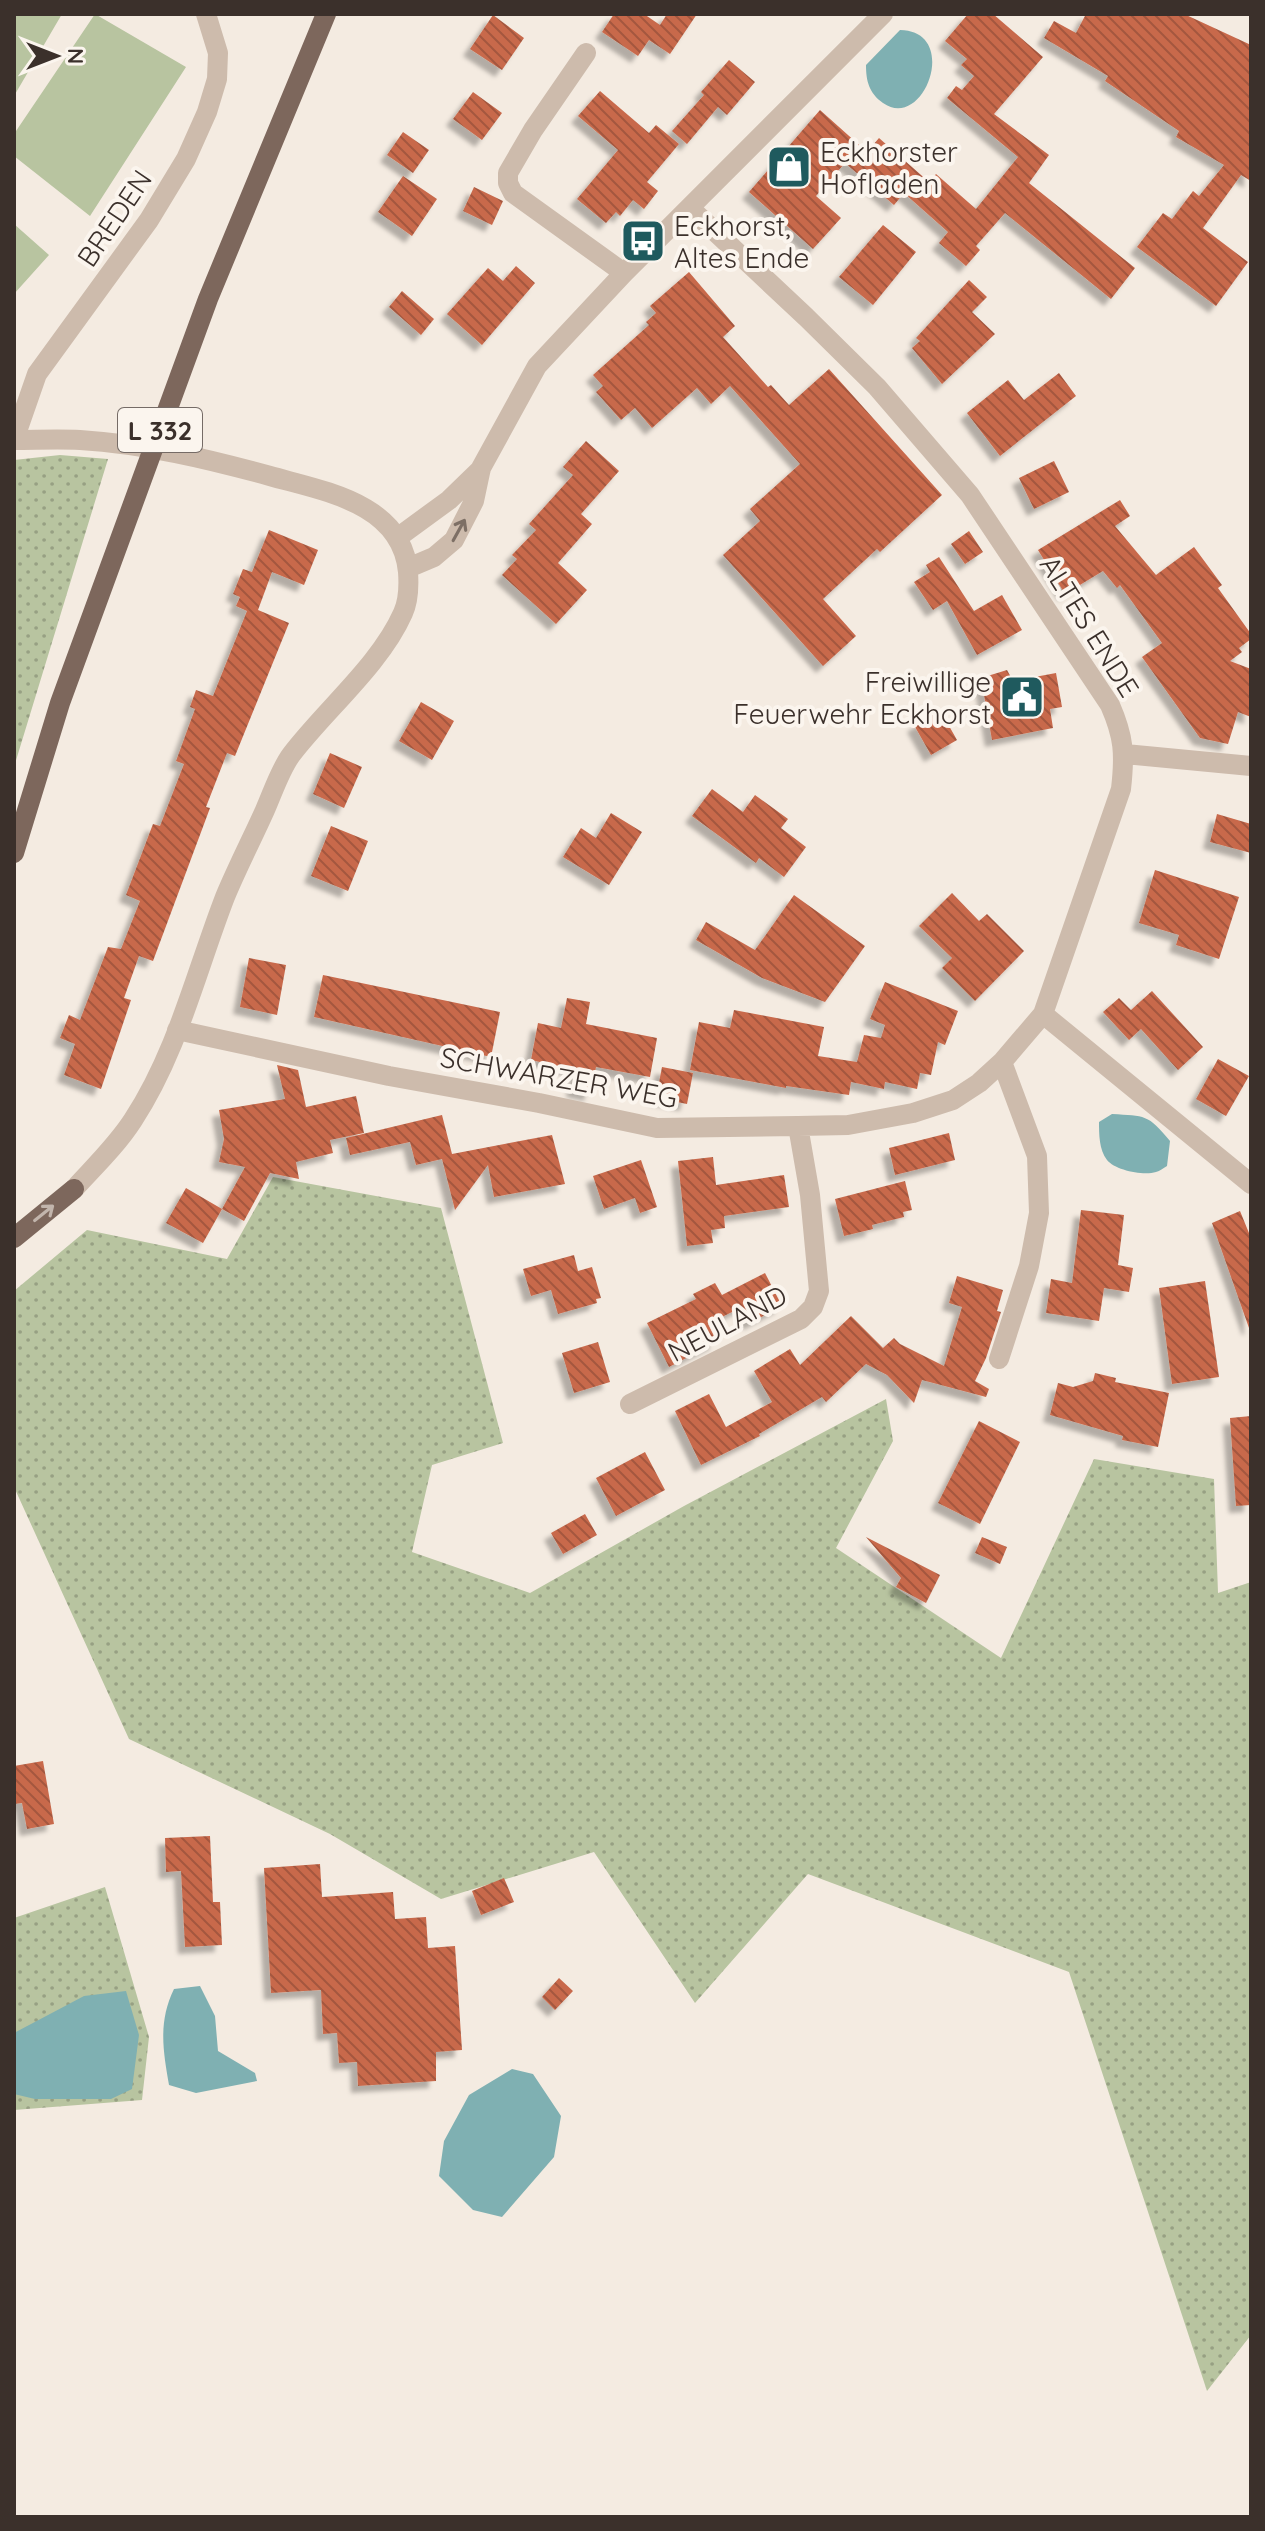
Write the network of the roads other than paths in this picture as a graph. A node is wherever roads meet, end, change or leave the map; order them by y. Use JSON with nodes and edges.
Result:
{"nodes":[{"id":1,"x":206,"y":14,"type":"edge"},
{"id":2,"x":326,"y":14,"type":"edge"},
{"id":3,"x":883,"y":14,"type":"edge"},
{"id":4,"x":586,"y":53,"type":"dead end"},
{"id":5,"x":691,"y":209,"type":"junction"},
{"id":6,"x":624,"y":273,"type":"junction"},
{"id":7,"x":14,"y":440,"type":"edge"},
{"id":8,"x":481,"y":468,"type":"junction"},
{"id":9,"x":397,"y":538,"type":"junction"},
{"id":10,"x":408,"y":568,"type":"junction"},
{"id":11,"x":1125,"y":754,"type":"junction"},
{"id":12,"x":1251,"y":766,"type":"edge"},
{"id":13,"x":14,"y":853,"type":"edge"},
{"id":14,"x":1043,"y":1014,"type":"junction"},
{"id":15,"x":177,"y":1030,"type":"junction"},
{"id":16,"x":1002,"y":1062,"type":"junction"},
{"id":17,"x":798,"y":1126,"type":"junction"},
{"id":18,"x":1251,"y":1184,"type":"edge"},
{"id":19,"x":74,"y":1189,"type":"joint"},
{"id":20,"x":14,"y":1238,"type":"edge"},
{"id":21,"x":999,"y":1359,"type":"dead end"},
{"id":22,"x":630,"y":1404,"type":"dead end"}],
"edges":[{"from":1,"to":7,"type":"street","name":"BREDEN"},
{"from":2,"to":13,"type":"main road","number":"L 332"},
{"from":3,"to":5,"type":"street"},
{"from":4,"to":6,"type":"street"},
{"from":5,"to":6,"type":"street"},
{"from":5,"to":11,"type":"street","name":"ALTES ENDE"},
{"from":6,"to":8,"type":"street"},
{"from":7,"to":9,"type":"street"},
{"from":8,"to":9,"type":"street"},
{"from":10,"to":8,"type":"street","one_way":true},
{"from":9,"to":10,"type":"street"},
{"from":10,"to":15,"type":"street"},
{"from":11,"to":12,"type":"street"},
{"from":11,"to":14,"type":"street","name":"ALTES ENDE"},
{"from":14,"to":16,"type":"street","name":"SCHWARZER WEG"},
{"from":14,"to":18,"type":"street"},
{"from":15,"to":17,"type":"street","name":"SCHWARZER WEG"},
{"from":15,"to":19,"type":"street"},
{"from":16,"to":17,"type":"street","name":"SCHWARZER WEG"},
{"from":16,"to":21,"type":"street"},
{"from":17,"to":22,"type":"street","name":"NEULAND"},
{"from":20,"to":19,"type":"main road","one_way":true}]}
